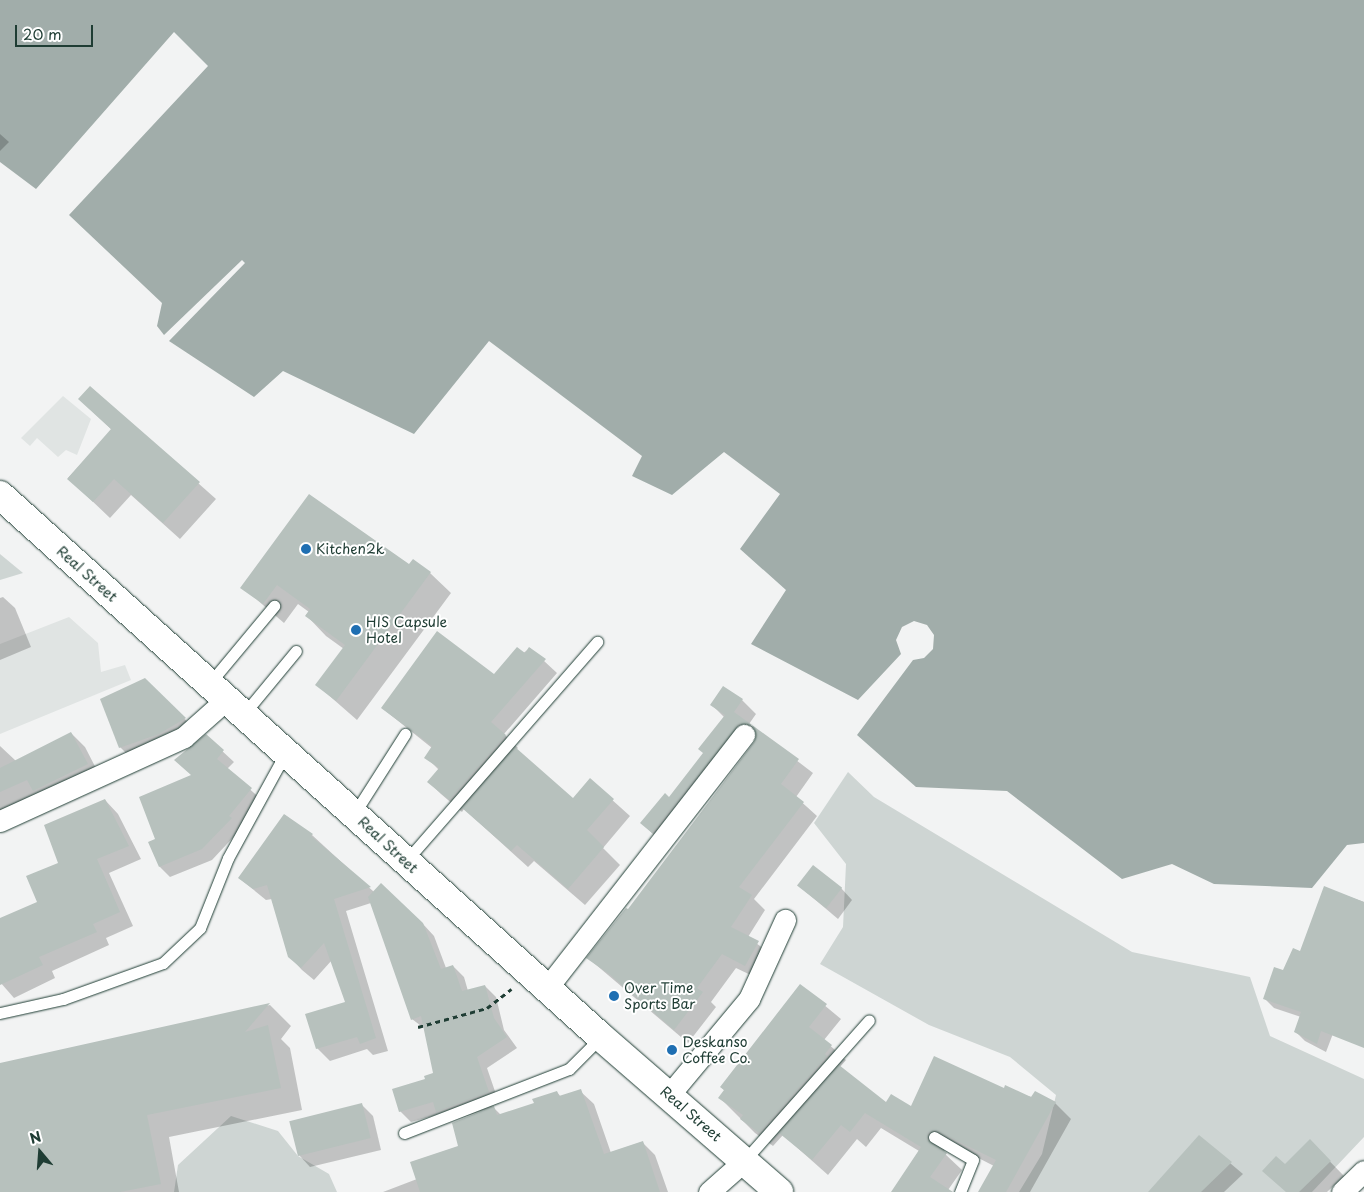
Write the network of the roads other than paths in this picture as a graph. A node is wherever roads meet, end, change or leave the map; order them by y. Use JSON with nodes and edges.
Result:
{"nodes":[{"id":1,"x":0,"y":495,"type":"edge"},
{"id":2,"x":274,"y":606,"type":"dead end"},
{"id":3,"x":597,"y":642,"type":"dead end"},
{"id":4,"x":296,"y":650,"type":"dead end"},
{"id":5,"x":226,"y":699,"type":"junction"},
{"id":6,"x":405,"y":734,"type":"dead end"},
{"id":7,"x":744,"y":735,"type":"dead end"},
{"id":8,"x":287,"y":751,"type":"junction"},
{"id":9,"x":354,"y":814,"type":"junction"},
{"id":10,"x":0,"y":821,"type":"edge"},
{"id":11,"x":406,"y":862,"type":"junction"},
{"id":12,"x":785,"y":920,"type":"dead end"},
{"id":13,"x":539,"y":981,"type":"junction"},
{"id":14,"x":0,"y":1013,"type":"edge"},
{"id":15,"x":869,"y":1020,"type":"dead end"},
{"id":16,"x":601,"y":1038,"type":"junction"},
{"id":17,"x":669,"y":1095,"type":"junction"},
{"id":18,"x":404,"y":1133,"type":"dead end"},
{"id":19,"x":934,"y":1137,"type":"dead end"},
{"id":20,"x":744,"y":1161,"type":"junction"},
{"id":21,"x":1364,"y":1171,"type":"edge"},
{"id":22,"x":708,"y":1192,"type":"edge"},
{"id":23,"x":779,"y":1192,"type":"edge"},
{"id":24,"x":960,"y":1192,"type":"edge"},
{"id":25,"x":1342,"y":1192,"type":"edge"}],
"edges":[{"from":1,"to":5,"type":"main road","name":"Real Street"},
{"from":2,"to":5,"type":"lane"},
{"from":3,"to":11,"type":"lane"},
{"from":4,"to":5,"type":"lane"},
{"from":5,"to":8,"type":"main road","name":"Real Street"},
{"from":5,"to":10,"type":"street"},
{"from":6,"to":9,"type":"lane"},
{"from":7,"to":13,"type":"street"},
{"from":8,"to":9,"type":"main road","name":"Real Street"},
{"from":8,"to":14,"type":"lane"},
{"from":9,"to":11,"type":"main road","name":"Real Street"},
{"from":11,"to":13,"type":"main road","name":"Real Street"},
{"from":12,"to":17,"type":"street"},
{"from":13,"to":16,"type":"main road","name":"Real Street"},
{"from":15,"to":20,"type":"lane"},
{"from":16,"to":17,"type":"main road","name":"Real Street"},
{"from":16,"to":18,"type":"lane"},
{"from":17,"to":20,"type":"main road","name":"Real Street"},
{"from":19,"to":24,"type":"lane"},
{"from":20,"to":22,"type":"street"},
{"from":20,"to":23,"type":"main road","name":"Real Street"},
{"from":21,"to":25,"type":"street"}]}
